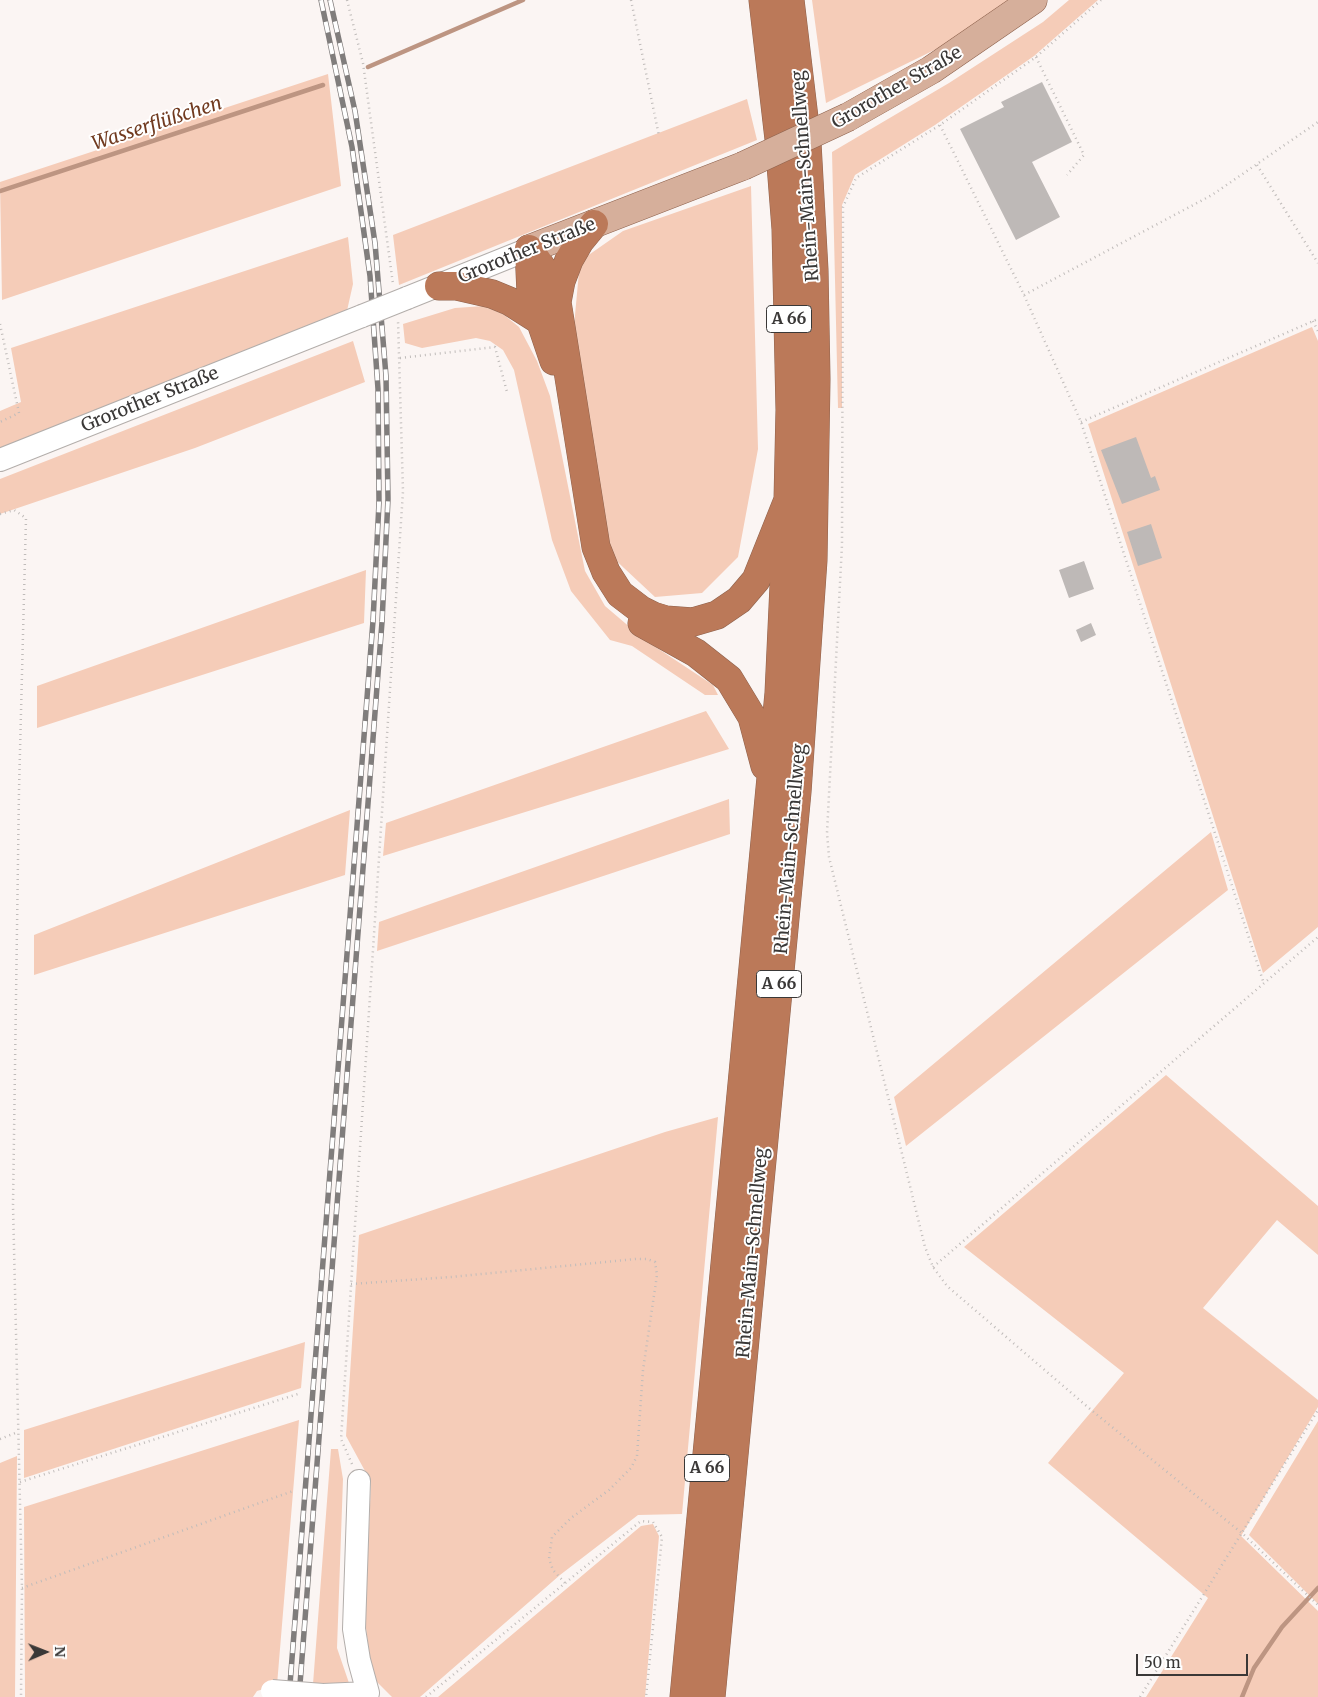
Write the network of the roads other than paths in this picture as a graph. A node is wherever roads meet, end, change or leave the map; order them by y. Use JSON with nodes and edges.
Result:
{"nodes":[{"id":1,"x":763,"y":0,"type":"edge"},
{"id":2,"x":790,"y":0,"type":"edge"},
{"id":3,"x":1033,"y":0,"type":"edge"},
{"id":4,"x":594,"y":224,"type":"junction"},
{"id":5,"x":529,"y":249,"type":"junction"},
{"id":6,"x":439,"y":286,"type":"junction"},
{"id":7,"x":548,"y":311,"type":"junction"},
{"id":8,"x":0,"y":460,"type":"edge"},
{"id":9,"x":788,"y":500,"type":"junction"},
{"id":10,"x":771,"y":790,"type":"junction"},
{"id":11,"x":359,"y":1481,"type":"road end"},
{"id":12,"x":265,"y":1694,"type":"edge"},
{"id":13,"x":684,"y":1697,"type":"edge"},
{"id":14,"x":711,"y":1697,"type":"edge"}],
"edges":[{"from":1,"to":9,"type":"highway","number":"A 66"},
{"from":2,"to":14,"type":"highway","name":"Rhein-Main-Schnellweg","number":"A 66"},
{"from":3,"to":4,"type":"main road","name":"Grorother Straße","bridge":true},
{"from":4,"to":5,"type":"main road","name":"Grorother Straße"},
{"from":4,"to":7,"type":"highway"},
{"from":5,"to":6,"type":"street","name":"Grorother Straße"},
{"from":5,"to":7,"type":"highway"},
{"from":6,"to":7,"type":"highway"},
{"from":6,"to":8,"type":"street","name":"Grorother Straße","bridge":true},
{"from":7,"to":9,"type":"highway"},
{"from":7,"to":10,"type":"highway"},
{"from":9,"to":10,"type":"highway","name":"Rhein-Main-Schnellweg","number":"A 66"},
{"from":10,"to":13,"type":"highway","name":"Rhein-Main-Schnellweg","number":"A 66"},
{"from":11,"to":12,"type":"street","bridge":true}]}
